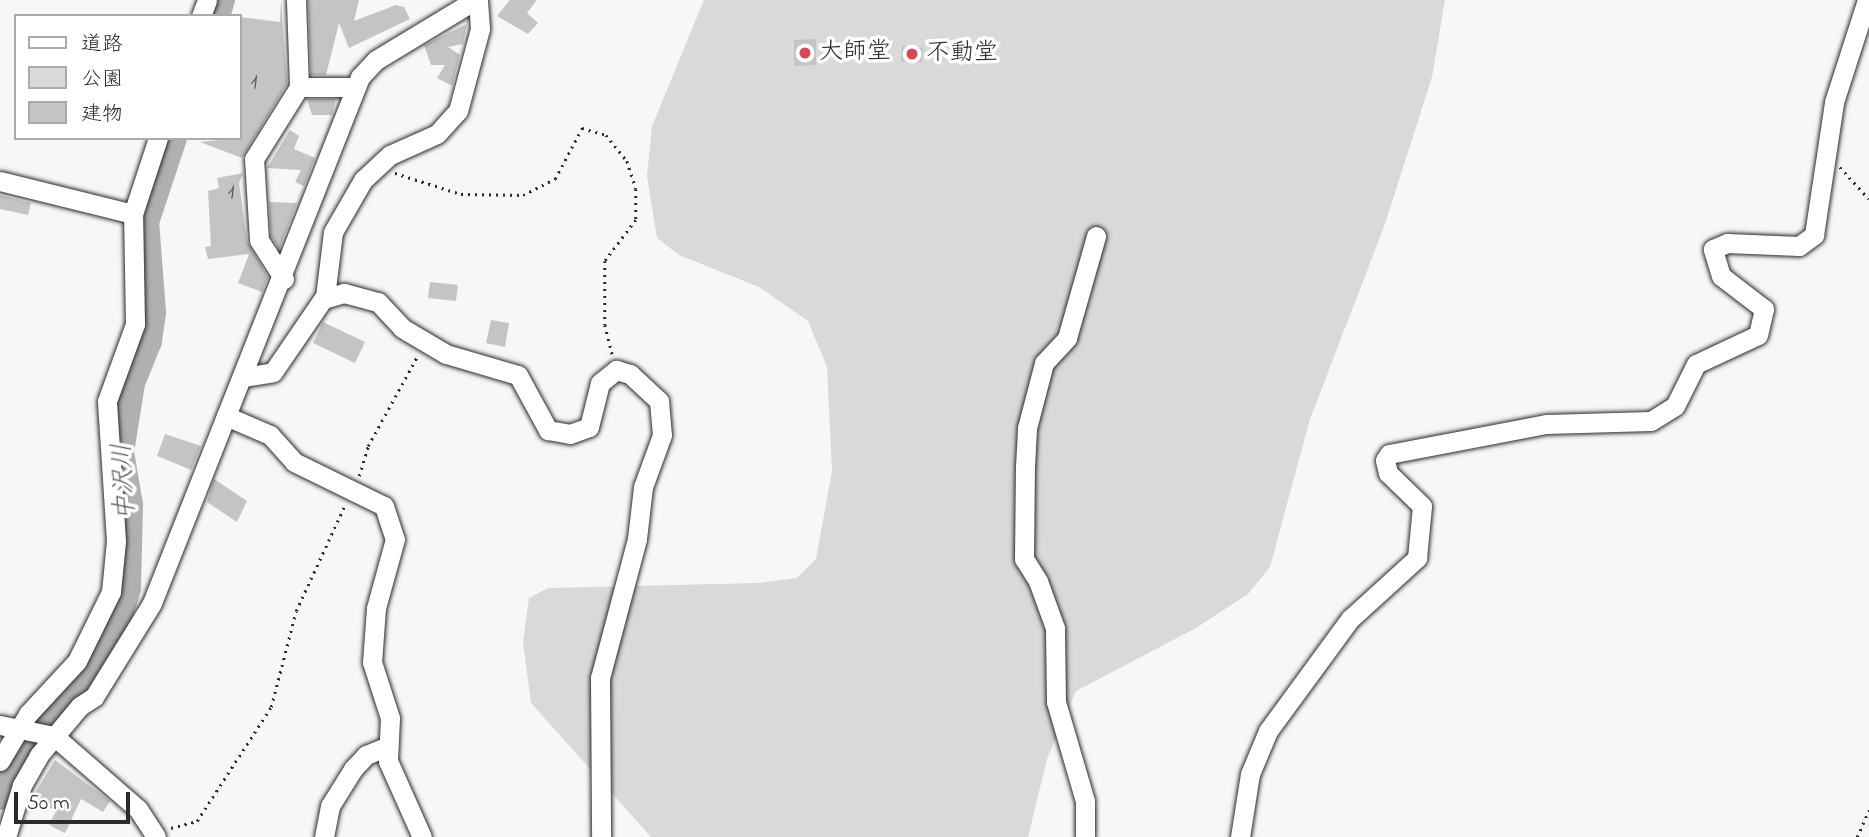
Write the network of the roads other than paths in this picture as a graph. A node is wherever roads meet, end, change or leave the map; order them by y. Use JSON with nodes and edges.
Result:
{"nodes":[{"id":1,"x":296,"y":0,"type":"edge"},
{"id":2,"x":476,"y":0,"type":"edge"},
{"id":3,"x":1867,"y":0,"type":"edge"},
{"id":4,"x":299,"y":87,"type":"junction"},
{"id":5,"x":355,"y":87,"type":"junction"},
{"id":6,"x":157,"y":140,"type":"edge"},
{"id":7,"x":0,"y":181,"type":"edge"},
{"id":8,"x":134,"y":215,"type":"junction"},
{"id":9,"x":1096,"y":236,"type":"dead end"},
{"id":10,"x":284,"y":279,"type":"junction"},
{"id":11,"x":325,"y":298,"type":"junction"},
{"id":12,"x":243,"y":377,"type":"junction"},
{"id":13,"x":226,"y":416,"type":"junction"},
{"id":14,"x":30,"y":731,"type":"edge"},
{"id":15,"x":386,"y":747,"type":"junction"},
{"id":16,"x":0,"y":761,"type":"edge"},
{"id":17,"x":155,"y":833,"type":"edge"},
{"id":18,"x":6,"y":837,"type":"edge"},
{"id":19,"x":324,"y":837,"type":"edge"},
{"id":20,"x":422,"y":837,"type":"edge"},
{"id":21,"x":601,"y":837,"type":"edge"},
{"id":22,"x":1085,"y":837,"type":"edge"},
{"id":23,"x":1240,"y":837,"type":"edge"}],
"edges":[{"from":1,"to":4,"type":"street"},
{"from":2,"to":5,"type":"street"},
{"from":2,"to":11,"type":"street"},
{"from":3,"to":23,"type":"street"},
{"from":4,"to":5,"type":"street"},
{"from":4,"to":10,"type":"street"},
{"from":5,"to":10,"type":"street"},
{"from":6,"to":8,"type":"street"},
{"from":7,"to":8,"type":"street"},
{"from":8,"to":14,"type":"street"},
{"from":9,"to":22,"type":"street"},
{"from":10,"to":12,"type":"street"},
{"from":11,"to":12,"type":"street"},
{"from":11,"to":21,"type":"street"},
{"from":12,"to":13,"type":"street"},
{"from":13,"to":14,"type":"street"},
{"from":13,"to":15,"type":"street"},
{"from":14,"to":16,"type":"street"},
{"from":14,"to":17,"type":"street"},
{"from":14,"to":18,"type":"street"},
{"from":15,"to":19,"type":"street"},
{"from":15,"to":20,"type":"street"}]}
